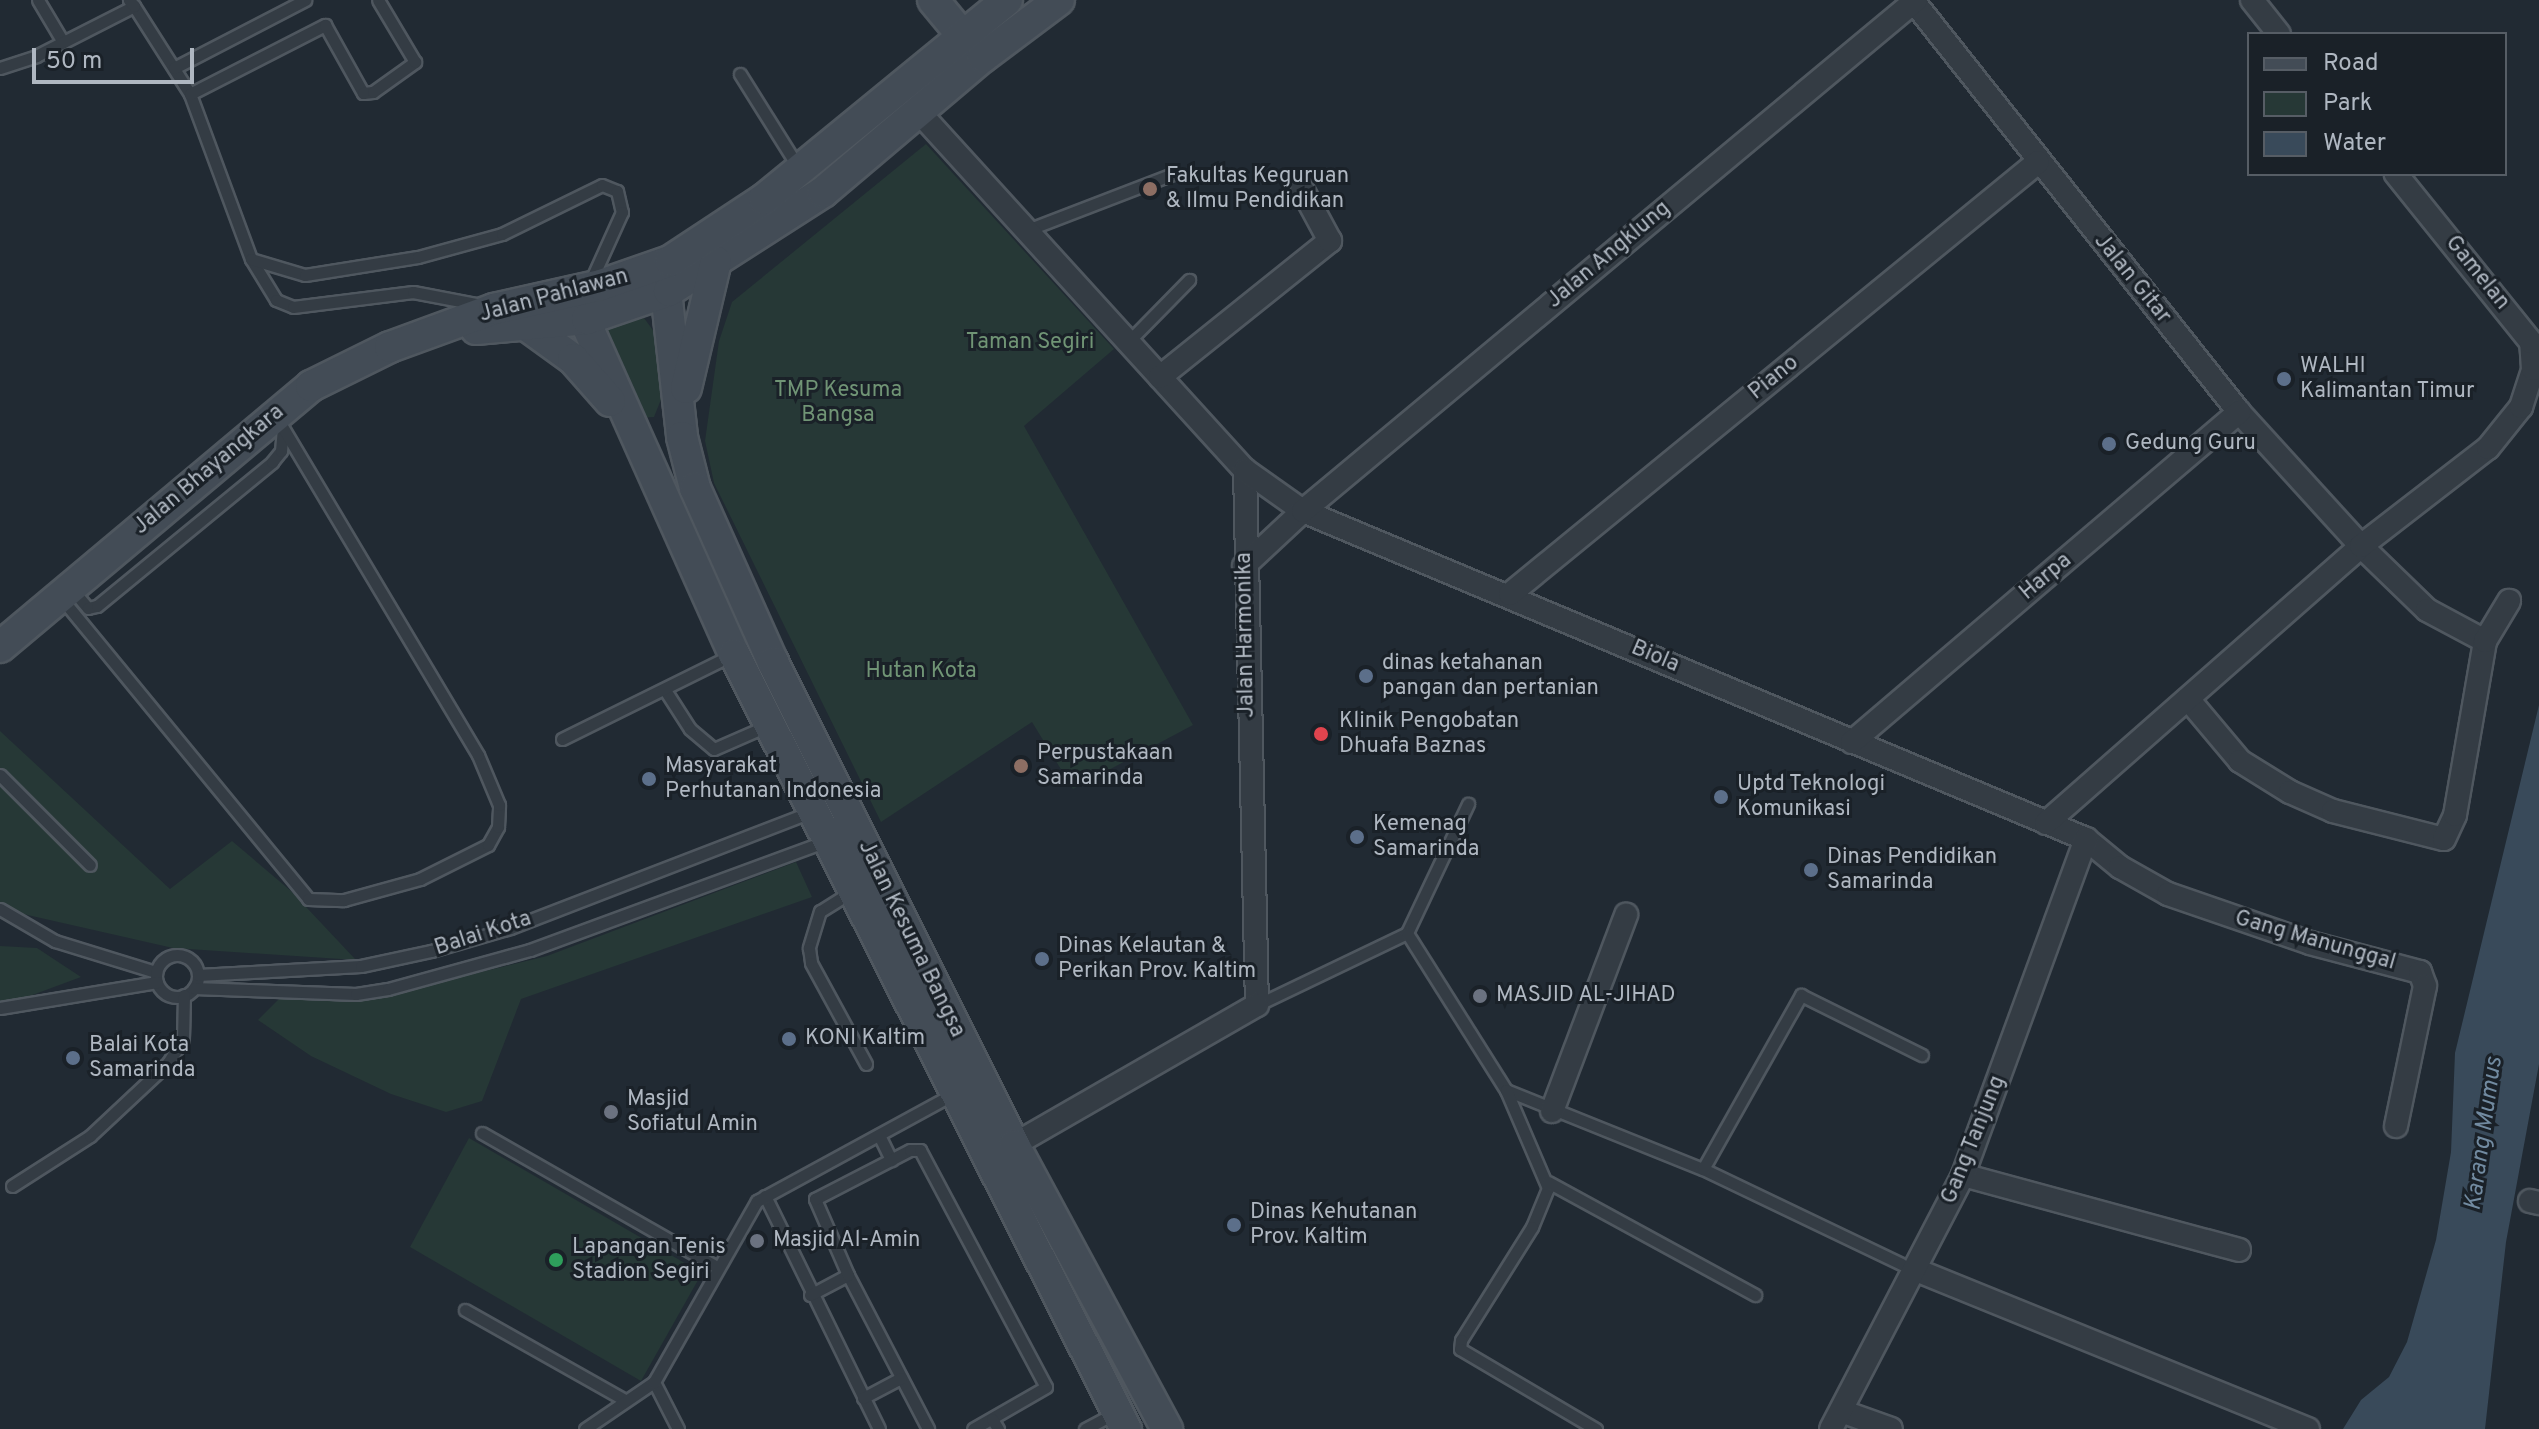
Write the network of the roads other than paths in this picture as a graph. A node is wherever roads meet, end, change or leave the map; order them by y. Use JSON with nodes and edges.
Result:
{"nodes":[{"id":1,"x":38,"y":0,"type":"edge"},
{"id":2,"x":305,"y":0,"type":"edge"},
{"id":3,"x":378,"y":0,"type":"edge"},
{"id":4,"x":933,"y":0,"type":"edge"},
{"id":5,"x":1007,"y":0,"type":"edge"},
{"id":6,"x":1059,"y":0,"type":"edge"},
{"id":7,"x":2252,"y":0,"type":"edge"},
{"id":8,"x":1915,"y":1,"type":"edge"},
{"id":9,"x":132,"y":3,"type":"edge"},
{"id":10,"x":2277,"y":32,"type":"edge"},
{"id":11,"x":962,"y":35,"type":"junction"},
{"id":12,"x":63,"y":42,"type":"junction"},
{"id":13,"x":0,"y":68,"type":"edge"},
{"id":14,"x":174,"y":68,"type":"junction"},
{"id":15,"x":740,"y":74,"type":"dead end"},
{"id":16,"x":190,"y":94,"type":"junction"},
{"id":17,"x":917,"y":110,"type":"junction"},
{"id":18,"x":2038,"y":162,"type":"junction"},
{"id":19,"x":801,"y":170,"type":"junction"},
{"id":20,"x":1170,"y":175,"type":"dead end"},
{"id":21,"x":2398,"y":176,"type":"edge"},
{"id":22,"x":1302,"y":189,"type":"dead end"},
{"id":23,"x":1030,"y":229,"type":"junction"},
{"id":24,"x":251,"y":259,"type":"junction"},
{"id":25,"x":716,"y":261,"type":"junction"},
{"id":26,"x":666,"y":277,"type":"junction"},
{"id":27,"x":1189,"y":280,"type":"dead end"},
{"id":28,"x":580,"y":290,"type":"junction"},
{"id":29,"x":494,"y":309,"type":"junction"},
{"id":30,"x":587,"y":319,"type":"junction"},
{"id":31,"x":526,"y":325,"type":"junction"},
{"id":32,"x":442,"y":331,"type":"junction"},
{"id":33,"x":1129,"y":341,"type":"junction"},
{"id":34,"x":2535,"y":346,"type":"edge"},
{"id":35,"x":1160,"y":377,"type":"junction"},
{"id":36,"x":311,"y":386,"type":"junction"},
{"id":37,"x":2239,"y":412,"type":"junction"},
{"id":38,"x":279,"y":421,"type":"junction"},
{"id":39,"x":682,"y":423,"type":"junction"},
{"id":40,"x":630,"y":424,"type":"junction"},
{"id":41,"x":1245,"y":470,"type":"junction"},
{"id":42,"x":1303,"y":511,"type":"junction"},
{"id":43,"x":2361,"y":546,"type":"junction"},
{"id":44,"x":1244,"y":566,"type":"junction"},
{"id":45,"x":64,"y":592,"type":"junction"},
{"id":46,"x":1510,"y":594,"type":"junction"},
{"id":47,"x":2509,"y":601,"type":"dead end"},
{"id":48,"x":2485,"y":641,"type":"junction"},
{"id":49,"x":0,"y":647,"type":"edge"},
{"id":50,"x":734,"y":654,"type":"junction"},
{"id":51,"x":665,"y":690,"type":"junction"},
{"id":52,"x":2188,"y":699,"type":"junction"},
{"id":53,"x":769,"y":724,"type":"junction"},
{"id":54,"x":562,"y":739,"type":"dead end"},
{"id":55,"x":1852,"y":742,"type":"junction"},
{"id":56,"x":0,"y":775,"type":"edge"},
{"id":57,"x":841,"y":797,"type":"junction"},
{"id":58,"x":1468,"y":804,"type":"dead end"},
{"id":59,"x":813,"y":811,"type":"junction"},
{"id":60,"x":2046,"y":823,"type":"junction"},
{"id":61,"x":856,"y":828,"type":"junction"},
{"id":62,"x":2080,"y":836,"type":"junction"},
{"id":63,"x":826,"y":841,"type":"junction"},
{"id":64,"x":90,"y":865,"type":"dead end"},
{"id":65,"x":852,"y":892,"type":"junction"},
{"id":66,"x":0,"y":909,"type":"edge"},
{"id":67,"x":1626,"y":915,"type":"dead end"},
{"id":68,"x":1407,"y":933,"type":"junction"},
{"id":69,"x":198,"y":975,"type":"junction"},
{"id":70,"x":157,"y":977,"type":"junction"},
{"id":71,"x":184,"y":993,"type":"junction"},
{"id":72,"x":1257,"y":1005,"type":"junction"},
{"id":73,"x":0,"y":1008,"type":"edge"},
{"id":74,"x":1922,"y":1055,"type":"dead end"},
{"id":75,"x":866,"y":1064,"type":"dead end"},
{"id":76,"x":1506,"y":1090,"type":"junction"},
{"id":77,"x":953,"y":1094,"type":"junction"},
{"id":78,"x":1552,"y":1111,"type":"junction"},
{"id":79,"x":2396,"y":1126,"type":"dead end"},
{"id":80,"x":482,"y":1133,"type":"dead end"},
{"id":81,"x":879,"y":1135,"type":"junction"},
{"id":82,"x":1014,"y":1145,"type":"junction"},
{"id":83,"x":891,"y":1160,"type":"junction"},
{"id":84,"x":1703,"y":1169,"type":"junction"},
{"id":85,"x":1963,"y":1175,"type":"junction"},
{"id":86,"x":1548,"y":1182,"type":"junction"},
{"id":87,"x":12,"y":1186,"type":"dead end"},
{"id":88,"x":765,"y":1196,"type":"junction"},
{"id":89,"x":2239,"y":1250,"type":"dead end"},
{"id":90,"x":717,"y":1267,"type":"junction"},
{"id":91,"x":1909,"y":1267,"type":"junction"},
{"id":92,"x":848,"y":1275,"type":"junction"},
{"id":93,"x":810,"y":1295,"type":"junction"},
{"id":94,"x":1755,"y":1295,"type":"dead end"},
{"id":95,"x":465,"y":1310,"type":"dead end"},
{"id":96,"x":901,"y":1378,"type":"junction"},
{"id":97,"x":654,"y":1382,"type":"junction"},
{"id":98,"x":863,"y":1398,"type":"junction"},
{"id":99,"x":623,"y":1399,"type":"junction"},
{"id":100,"x":1836,"y":1420,"type":"edge"},
{"id":101,"x":1122,"y":1421,"type":"edge"},
{"id":102,"x":995,"y":1424,"type":"edge"},
{"id":103,"x":585,"y":1429,"type":"edge"},
{"id":104,"x":678,"y":1429,"type":"edge"},
{"id":105,"x":879,"y":1429,"type":"edge"},
{"id":106,"x":928,"y":1429,"type":"edge"},
{"id":107,"x":973,"y":1429,"type":"edge"},
{"id":108,"x":1085,"y":1429,"type":"edge"},
{"id":109,"x":1167,"y":1429,"type":"edge"},
{"id":110,"x":1596,"y":1429,"type":"edge"},
{"id":111,"x":1891,"y":1429,"type":"edge"},
{"id":112,"x":2308,"y":1429,"type":"edge"}],
"edges":[{"from":1,"to":12,"type":"lane"},
{"from":2,"to":14,"type":"lane"},
{"from":3,"to":16,"type":"lane"},
{"from":4,"to":11,"type":"street"},
{"from":5,"to":11,"type":"street","name":"Jalan Pahlawan"},
{"from":6,"to":17,"type":"street","name":"Jalan Pahlawan"},
{"from":7,"to":10,"type":"street"},
{"from":8,"to":18,"type":"street","name":"Jalan Gitar"},
{"from":8,"to":42,"type":"street","name":"Jalan Angklung"},
{"from":9,"to":12,"type":"lane"},
{"from":9,"to":14,"type":"lane"},
{"from":11,"to":19,"type":"street","name":"Jalan Pahlawan"},
{"from":12,"to":13,"type":"lane"},
{"from":14,"to":16,"type":"lane"},
{"from":15,"to":19,"type":"lane"},
{"from":16,"to":24,"type":"lane"},
{"from":17,"to":23,"type":"street"},
{"from":17,"to":25,"type":"street","name":"Jalan Pahlawan"},
{"from":18,"to":37,"type":"street","name":"Jalan Gitar"},
{"from":18,"to":46,"type":"street","name":"Piano"},
{"from":19,"to":26,"type":"street","name":"Jalan Pahlawan"},
{"from":20,"to":23,"type":"lane"},
{"from":21,"to":34,"type":"street","name":"Gamelan"},
{"from":22,"to":35,"type":"street"},
{"from":23,"to":33,"type":"street"},
{"from":24,"to":28,"type":"lane"},
{"from":24,"to":29,"type":"lane"},
{"from":25,"to":26,"type":"street","name":"Jalan Pahlawan"},
{"from":25,"to":39,"type":"street"},
{"from":26,"to":28,"type":"street","name":"Jalan Pahlawan"},
{"from":26,"to":30,"type":"street","name":"Jalan Pahlawan"},
{"from":26,"to":39,"type":"street","name":"Jalan Kesuma Bangsa"},
{"from":27,"to":33,"type":"lane"},
{"from":28,"to":29,"type":"street","name":"Jalan Pahlawan"},
{"from":28,"to":30,"type":"street","name":"Jalan Kesuma Bangsa"},
{"from":29,"to":32,"type":"street","name":"Jalan Pahlawan"},
{"from":30,"to":31,"type":"street","name":"Jalan Pahlawan"},
{"from":30,"to":40,"type":"street","name":"Jalan Kesuma Bangsa"},
{"from":31,"to":32,"type":"street","name":"Jalan Pahlawan"},
{"from":31,"to":40,"type":"street"},
{"from":32,"to":36,"type":"street","name":"Jalan Bhayangkara"},
{"from":33,"to":35,"type":"street"},
{"from":34,"to":43,"type":"street","name":"Gamelan"},
{"from":35,"to":41,"type":"street"},
{"from":36,"to":38,"type":"street","name":"Jalan Bhayangkara"},
{"from":36,"to":45,"type":"street"},
{"from":37,"to":43,"type":"street","name":"Jalan Gitar"},
{"from":37,"to":55,"type":"street","name":"Harpa"},
{"from":38,"to":45,"type":"street","name":"Jalan Bhayangkara"},
{"from":38,"to":45,"type":"lane"},
{"from":39,"to":57,"type":"street","name":"Jalan Kesuma Bangsa"},
{"from":40,"to":50,"type":"street","name":"Jalan Kesuma Bangsa"},
{"from":41,"to":42,"type":"street","name":"Biola"},
{"from":41,"to":44,"type":"street","name":"Jalan Harmonika"},
{"from":42,"to":44,"type":"street","name":"Jalan Angklung"},
{"from":42,"to":46,"type":"street","name":"Biola"},
{"from":43,"to":48,"type":"street","name":"Jalan Gitar"},
{"from":43,"to":52,"type":"street","name":"Gamelan"},
{"from":44,"to":72,"type":"street","name":"Jalan Harmonika"},
{"from":45,"to":49,"type":"street","name":"Jalan Bhayangkara"},
{"from":46,"to":55,"type":"street","name":"Biola"},
{"from":47,"to":48,"type":"street"},
{"from":48,"to":52,"type":"street"},
{"from":50,"to":51,"type":"lane"},
{"from":50,"to":53,"type":"street","name":"Jalan Kesuma Bangsa"},
{"from":51,"to":53,"type":"lane"},
{"from":51,"to":54,"type":"lane"},
{"from":52,"to":60,"type":"street","name":"Gamelan"},
{"from":53,"to":59,"type":"street","name":"Jalan Kesuma Bangsa"},
{"from":55,"to":60,"type":"street","name":"Biola"},
{"from":56,"to":64,"type":"lane"},
{"from":57,"to":59,"type":"street"},
{"from":57,"to":61,"type":"street","name":"Jalan Kesuma Bangsa"},
{"from":58,"to":68,"type":"lane"},
{"from":59,"to":63,"type":"street","name":"Jalan Kesuma Bangsa"},
{"from":59,"to":69,"type":"lane","name":"Balai Kota"},
{"from":60,"to":62,"type":"street","name":"Biola"},
{"from":61,"to":63,"type":"street"},
{"from":61,"to":82,"type":"street","name":"Jalan Kesuma Bangsa"},
{"from":62,"to":79,"type":"street","name":"Gang Manunggal"},
{"from":62,"to":85,"type":"street","name":"Gang Tanjung"},
{"from":63,"to":65,"type":"street","name":"Jalan Kesuma Bangsa"},
{"from":63,"to":71,"type":"lane","name":"Balai Kota"},
{"from":65,"to":75,"type":"lane"},
{"from":65,"to":77,"type":"street","name":"Jalan Kesuma Bangsa"},
{"from":66,"to":70,"type":"lane"},
{"from":67,"to":78,"type":"street"},
{"from":68,"to":72,"type":"lane"},
{"from":68,"to":76,"type":"lane"},
{"from":69,"to":70,"type":"lane"},
{"from":69,"to":71,"type":"lane"},
{"from":70,"to":71,"type":"lane"},
{"from":70,"to":73,"type":"lane"},
{"from":71,"to":87,"type":"lane"},
{"from":72,"to":82,"type":"street"},
{"from":74,"to":84,"type":"lane"},
{"from":76,"to":78,"type":"lane"},
{"from":76,"to":86,"type":"lane"},
{"from":77,"to":81,"type":"lane"},
{"from":77,"to":101,"type":"street","name":"Jalan Kesuma Bangsa"},
{"from":78,"to":84,"type":"lane"},
{"from":80,"to":90,"type":"lane"},
{"from":81,"to":83,"type":"lane"},
{"from":81,"to":88,"type":"lane"},
{"from":82,"to":109,"type":"street","name":"Jalan Kesuma Bangsa"},
{"from":83,"to":92,"type":"lane"},
{"from":83,"to":102,"type":"lane"},
{"from":84,"to":91,"type":"lane"},
{"from":85,"to":89,"type":"street"},
{"from":85,"to":91,"type":"street","name":"Gang Tanjung"},
{"from":86,"to":94,"type":"lane"},
{"from":86,"to":110,"type":"lane"},
{"from":88,"to":90,"type":"lane"},
{"from":88,"to":93,"type":"lane"},
{"from":90,"to":97,"type":"lane"},
{"from":91,"to":100,"type":"street","name":"Gang Tanjung"},
{"from":91,"to":112,"type":"street"},
{"from":92,"to":93,"type":"lane"},
{"from":92,"to":96,"type":"lane"},
{"from":93,"to":98,"type":"lane"},
{"from":95,"to":99,"type":"lane"},
{"from":96,"to":98,"type":"lane"},
{"from":96,"to":106,"type":"lane"},
{"from":97,"to":99,"type":"lane"},
{"from":97,"to":104,"type":"lane"},
{"from":98,"to":105,"type":"lane"},
{"from":99,"to":103,"type":"lane"},
{"from":100,"to":111,"type":"street"},
{"from":101,"to":108,"type":"lane"},
{"from":102,"to":107,"type":"lane"}]}
